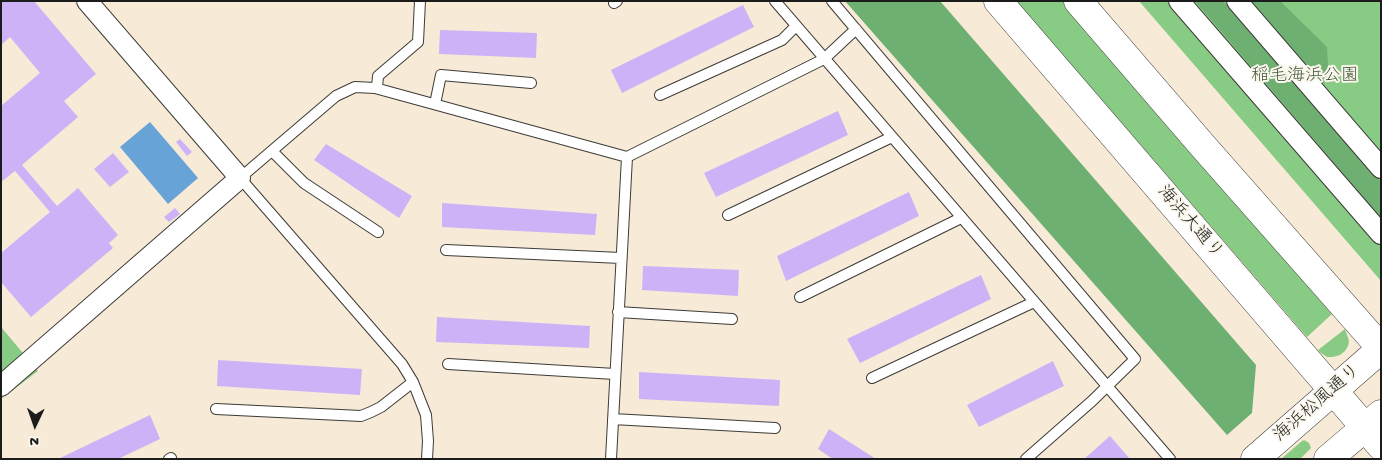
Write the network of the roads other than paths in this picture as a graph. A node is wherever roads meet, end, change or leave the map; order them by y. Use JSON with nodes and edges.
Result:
{"nodes":[{"id":1,"x":88,"y":1,"type":"edge"},
{"id":2,"x":420,"y":1,"type":"edge"},
{"id":3,"x":775,"y":1,"type":"edge"},
{"id":4,"x":832,"y":1,"type":"edge"},
{"id":5,"x":998,"y":1,"type":"edge"},
{"id":6,"x":1078,"y":1,"type":"edge"},
{"id":7,"x":1179,"y":1,"type":"edge"},
{"id":8,"x":1236,"y":1,"type":"edge"},
{"id":9,"x":796,"y":26,"type":"junction"},
{"id":10,"x":856,"y":29,"type":"junction"},
{"id":11,"x":824,"y":59,"type":"junction"},
{"id":12,"x":531,"y":83,"type":"dead end"},
{"id":13,"x":377,"y":88,"type":"junction"},
{"id":14,"x":660,"y":95,"type":"dead end"},
{"id":15,"x":434,"y":104,"type":"junction"},
{"id":16,"x":892,"y":137,"type":"junction"},
{"id":17,"x":272,"y":151,"type":"junction"},
{"id":18,"x":627,"y":157,"type":"junction"},
{"id":19,"x":1381,"y":168,"type":"edge"},
{"id":20,"x":240,"y":178,"type":"junction"},
{"id":21,"x":728,"y":215,"type":"dead end"},
{"id":22,"x":961,"y":218,"type":"junction"},
{"id":23,"x":378,"y":232,"type":"dead end"},
{"id":24,"x":1381,"y":234,"type":"edge"},
{"id":25,"x":446,"y":250,"type":"dead end"},
{"id":26,"x":621,"y":258,"type":"junction"},
{"id":27,"x":800,"y":296,"type":"dead end"},
{"id":28,"x":1034,"y":302,"type":"junction"},
{"id":29,"x":618,"y":312,"type":"junction"},
{"id":30,"x":732,"y":319,"type":"dead end"},
{"id":31,"x":1381,"y":348,"type":"edge"},
{"id":32,"x":448,"y":364,"type":"dead end"},
{"id":33,"x":615,"y":374,"type":"junction"},
{"id":34,"x":872,"y":378,"type":"dead end"},
{"id":35,"x":413,"y":382,"type":"junction"},
{"id":36,"x":1,"y":386,"type":"edge"},
{"id":37,"x":1107,"y":387,"type":"junction"},
{"id":38,"x":1333,"y":391,"type":"junction"},
{"id":39,"x":216,"y":409,"type":"dead end"},
{"id":40,"x":613,"y":419,"type":"junction"},
{"id":41,"x":775,"y":428,"type":"dead end"},
{"id":42,"x":1376,"y":429,"type":"edge"},
{"id":43,"x":427,"y":459,"type":"edge"},
{"id":44,"x":611,"y":459,"type":"edge"},
{"id":45,"x":1026,"y":459,"type":"edge"},
{"id":46,"x":1170,"y":459,"type":"edge"},
{"id":47,"x":1255,"y":459,"type":"edge"},
{"id":48,"x":1328,"y":459,"type":"edge"}],
"edges":[{"from":1,"to":20,"type":"street"},
{"from":2,"to":13,"type":"lane"},
{"from":3,"to":9,"type":"lane"},
{"from":4,"to":10,"type":"lane"},
{"from":5,"to":38,"type":"street","name":"海浜大通り"},
{"from":6,"to":31,"type":"street"},
{"from":7,"to":24,"type":"street"},
{"from":8,"to":19,"type":"street"},
{"from":9,"to":11,"type":"lane"},
{"from":9,"to":14,"type":"lane"},
{"from":10,"to":11,"type":"lane"},
{"from":10,"to":37,"type":"lane"},
{"from":11,"to":16,"type":"lane"},
{"from":11,"to":18,"type":"lane"},
{"from":12,"to":15,"type":"lane"},
{"from":13,"to":15,"type":"lane"},
{"from":13,"to":17,"type":"lane"},
{"from":15,"to":18,"type":"lane"},
{"from":16,"to":21,"type":"lane"},
{"from":16,"to":22,"type":"lane"},
{"from":17,"to":20,"type":"lane"},
{"from":17,"to":23,"type":"lane"},
{"from":18,"to":26,"type":"lane"},
{"from":20,"to":35,"type":"lane"},
{"from":20,"to":36,"type":"street"},
{"from":22,"to":27,"type":"lane"},
{"from":22,"to":28,"type":"lane"},
{"from":25,"to":26,"type":"lane"},
{"from":26,"to":29,"type":"lane"},
{"from":28,"to":34,"type":"lane"},
{"from":28,"to":37,"type":"lane"},
{"from":29,"to":30,"type":"lane"},
{"from":29,"to":33,"type":"lane"},
{"from":31,"to":38,"type":"street","name":"海浜松風通り"},
{"from":32,"to":33,"type":"lane"},
{"from":33,"to":40,"type":"lane"},
{"from":35,"to":39,"type":"lane"},
{"from":35,"to":43,"type":"lane"},
{"from":37,"to":45,"type":"lane"},
{"from":37,"to":46,"type":"lane"},
{"from":38,"to":42,"type":"street","name":"海浜大通り"},
{"from":38,"to":47,"type":"street","name":"海浜松風通り"},
{"from":40,"to":41,"type":"lane"},
{"from":40,"to":44,"type":"lane"},
{"from":42,"to":48,"type":"street"}]}
